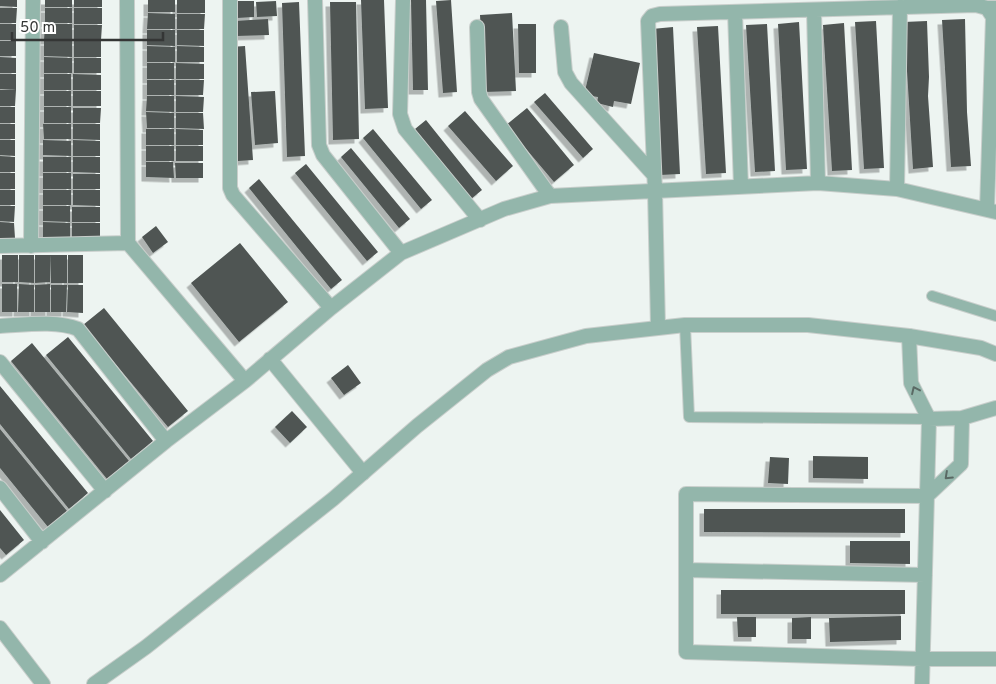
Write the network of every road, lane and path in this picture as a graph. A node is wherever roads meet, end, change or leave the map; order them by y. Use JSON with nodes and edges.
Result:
{"nodes":[{"id":1,"x":33,"y":0,"type":"edge"},
{"id":2,"x":127,"y":0,"type":"edge"},
{"id":3,"x":230,"y":0,"type":"edge"},
{"id":4,"x":315,"y":0,"type":"edge"},
{"id":5,"x":403,"y":0,"type":"edge"},
{"id":6,"x":900,"y":7,"type":"junction"},
{"id":7,"x":991,"y":8,"type":"edge"},
{"id":8,"x":814,"y":10,"type":"junction"},
{"id":9,"x":735,"y":12,"type":"junction"},
{"id":10,"x":477,"y":27,"type":"dead end"},
{"id":11,"x":561,"y":27,"type":"dead end"},
{"id":12,"x":653,"y":174,"type":"junction"},
{"id":13,"x":818,"y":183,"type":"junction"},
{"id":14,"x":741,"y":187,"type":"junction"},
{"id":15,"x":897,"y":190,"type":"junction"},
{"id":16,"x":655,"y":191,"type":"junction"},
{"id":17,"x":550,"y":196,"type":"junction"},
{"id":18,"x":991,"y":211,"type":"edge"},
{"id":19,"x":480,"y":220,"type":"junction"},
{"id":20,"x":128,"y":244,"type":"junction"},
{"id":21,"x":0,"y":246,"type":"edge"},
{"id":22,"x":31,"y":246,"type":"junction"},
{"id":23,"x":401,"y":253,"type":"junction"},
{"id":24,"x":932,"y":296,"type":"dead end"},
{"id":25,"x":331,"y":308,"type":"junction"},
{"id":26,"x":996,"y":316,"type":"edge"},
{"id":27,"x":685,"y":325,"type":"junction"},
{"id":28,"x":0,"y":326,"type":"edge"},
{"id":29,"x":658,"y":327,"type":"junction"},
{"id":30,"x":909,"y":336,"type":"junction"},
{"id":31,"x":996,"y":354,"type":"edge"},
{"id":32,"x":270,"y":359,"type":"junction"},
{"id":33,"x":0,"y":362,"type":"edge"},
{"id":34,"x":245,"y":381,"type":"junction"},
{"id":35,"x":996,"y":408,"type":"edge"},
{"id":36,"x":962,"y":418,"type":"junction"},
{"id":37,"x":929,"y":419,"type":"junction"},
{"id":38,"x":166,"y":441,"type":"junction"},
{"id":39,"x":363,"y":473,"type":"junction"},
{"id":40,"x":0,"y":488,"type":"edge"},
{"id":41,"x":105,"y":491,"type":"junction"},
{"id":42,"x":926,"y":496,"type":"junction"},
{"id":43,"x":42,"y":542,"type":"junction"},
{"id":44,"x":686,"y":570,"type":"junction"},
{"id":45,"x":0,"y":575,"type":"edge"},
{"id":46,"x":925,"y":575,"type":"junction"},
{"id":47,"x":0,"y":628,"type":"edge"},
{"id":48,"x":922,"y":659,"type":"junction"},
{"id":49,"x":996,"y":659,"type":"edge"},
{"id":50,"x":43,"y":684,"type":"edge"},
{"id":51,"x":94,"y":684,"type":"edge"},
{"id":52,"x":922,"y":684,"type":"edge"}],
"edges":[{"from":1,"to":22,"type":"street"},
{"from":2,"to":20,"type":"street"},
{"from":3,"to":25,"type":"street"},
{"from":4,"to":23,"type":"street"},
{"from":5,"to":19,"type":"street"},
{"from":6,"to":7,"type":"street"},
{"from":6,"to":8,"type":"street"},
{"from":6,"to":15,"type":"street"},
{"from":7,"to":18,"type":"street"},
{"from":8,"to":9,"type":"street"},
{"from":8,"to":13,"type":"street"},
{"from":9,"to":12,"type":"street"},
{"from":9,"to":14,"type":"street"},
{"from":10,"to":17,"type":"street"},
{"from":11,"to":12,"type":"street"},
{"from":12,"to":16,"type":"street"},
{"from":13,"to":14,"type":"street"},
{"from":13,"to":15,"type":"street"},
{"from":14,"to":16,"type":"street"},
{"from":15,"to":18,"type":"street"},
{"from":16,"to":17,"type":"street"},
{"from":16,"to":29,"type":"street"},
{"from":17,"to":19,"type":"street"},
{"from":19,"to":23,"type":"street"},
{"from":20,"to":22,"type":"street"},
{"from":20,"to":34,"type":"street"},
{"from":21,"to":22,"type":"street"},
{"from":23,"to":25,"type":"street"},
{"from":24,"to":26,"type":"lane"},
{"from":25,"to":32,"type":"street"},
{"from":27,"to":29,"type":"street"},
{"from":27,"to":30,"type":"street"},
{"from":27,"to":37,"type":"lane"},
{"from":28,"to":38,"type":"street"},
{"from":29,"to":39,"type":"street"},
{"from":30,"to":31,"type":"street"},
{"from":37,"to":30,"type":"street","one_way":true},
{"from":32,"to":34,"type":"street"},
{"from":32,"to":39,"type":"street"},
{"from":33,"to":41,"type":"street"},
{"from":34,"to":38,"type":"street"},
{"from":35,"to":36,"type":"street"},
{"from":36,"to":37,"type":"street"},
{"from":36,"to":42,"type":"street","one_way":true},
{"from":37,"to":42,"type":"street"},
{"from":38,"to":41,"type":"street"},
{"from":39,"to":51,"type":"street"},
{"from":40,"to":43,"type":"street"},
{"from":41,"to":43,"type":"street"},
{"from":42,"to":44,"type":"street"},
{"from":42,"to":46,"type":"street"},
{"from":43,"to":45,"type":"street"},
{"from":44,"to":46,"type":"street"},
{"from":44,"to":48,"type":"street"},
{"from":46,"to":48,"type":"street"},
{"from":47,"to":50,"type":"street"},
{"from":48,"to":49,"type":"street"},
{"from":48,"to":52,"type":"street"}]}
